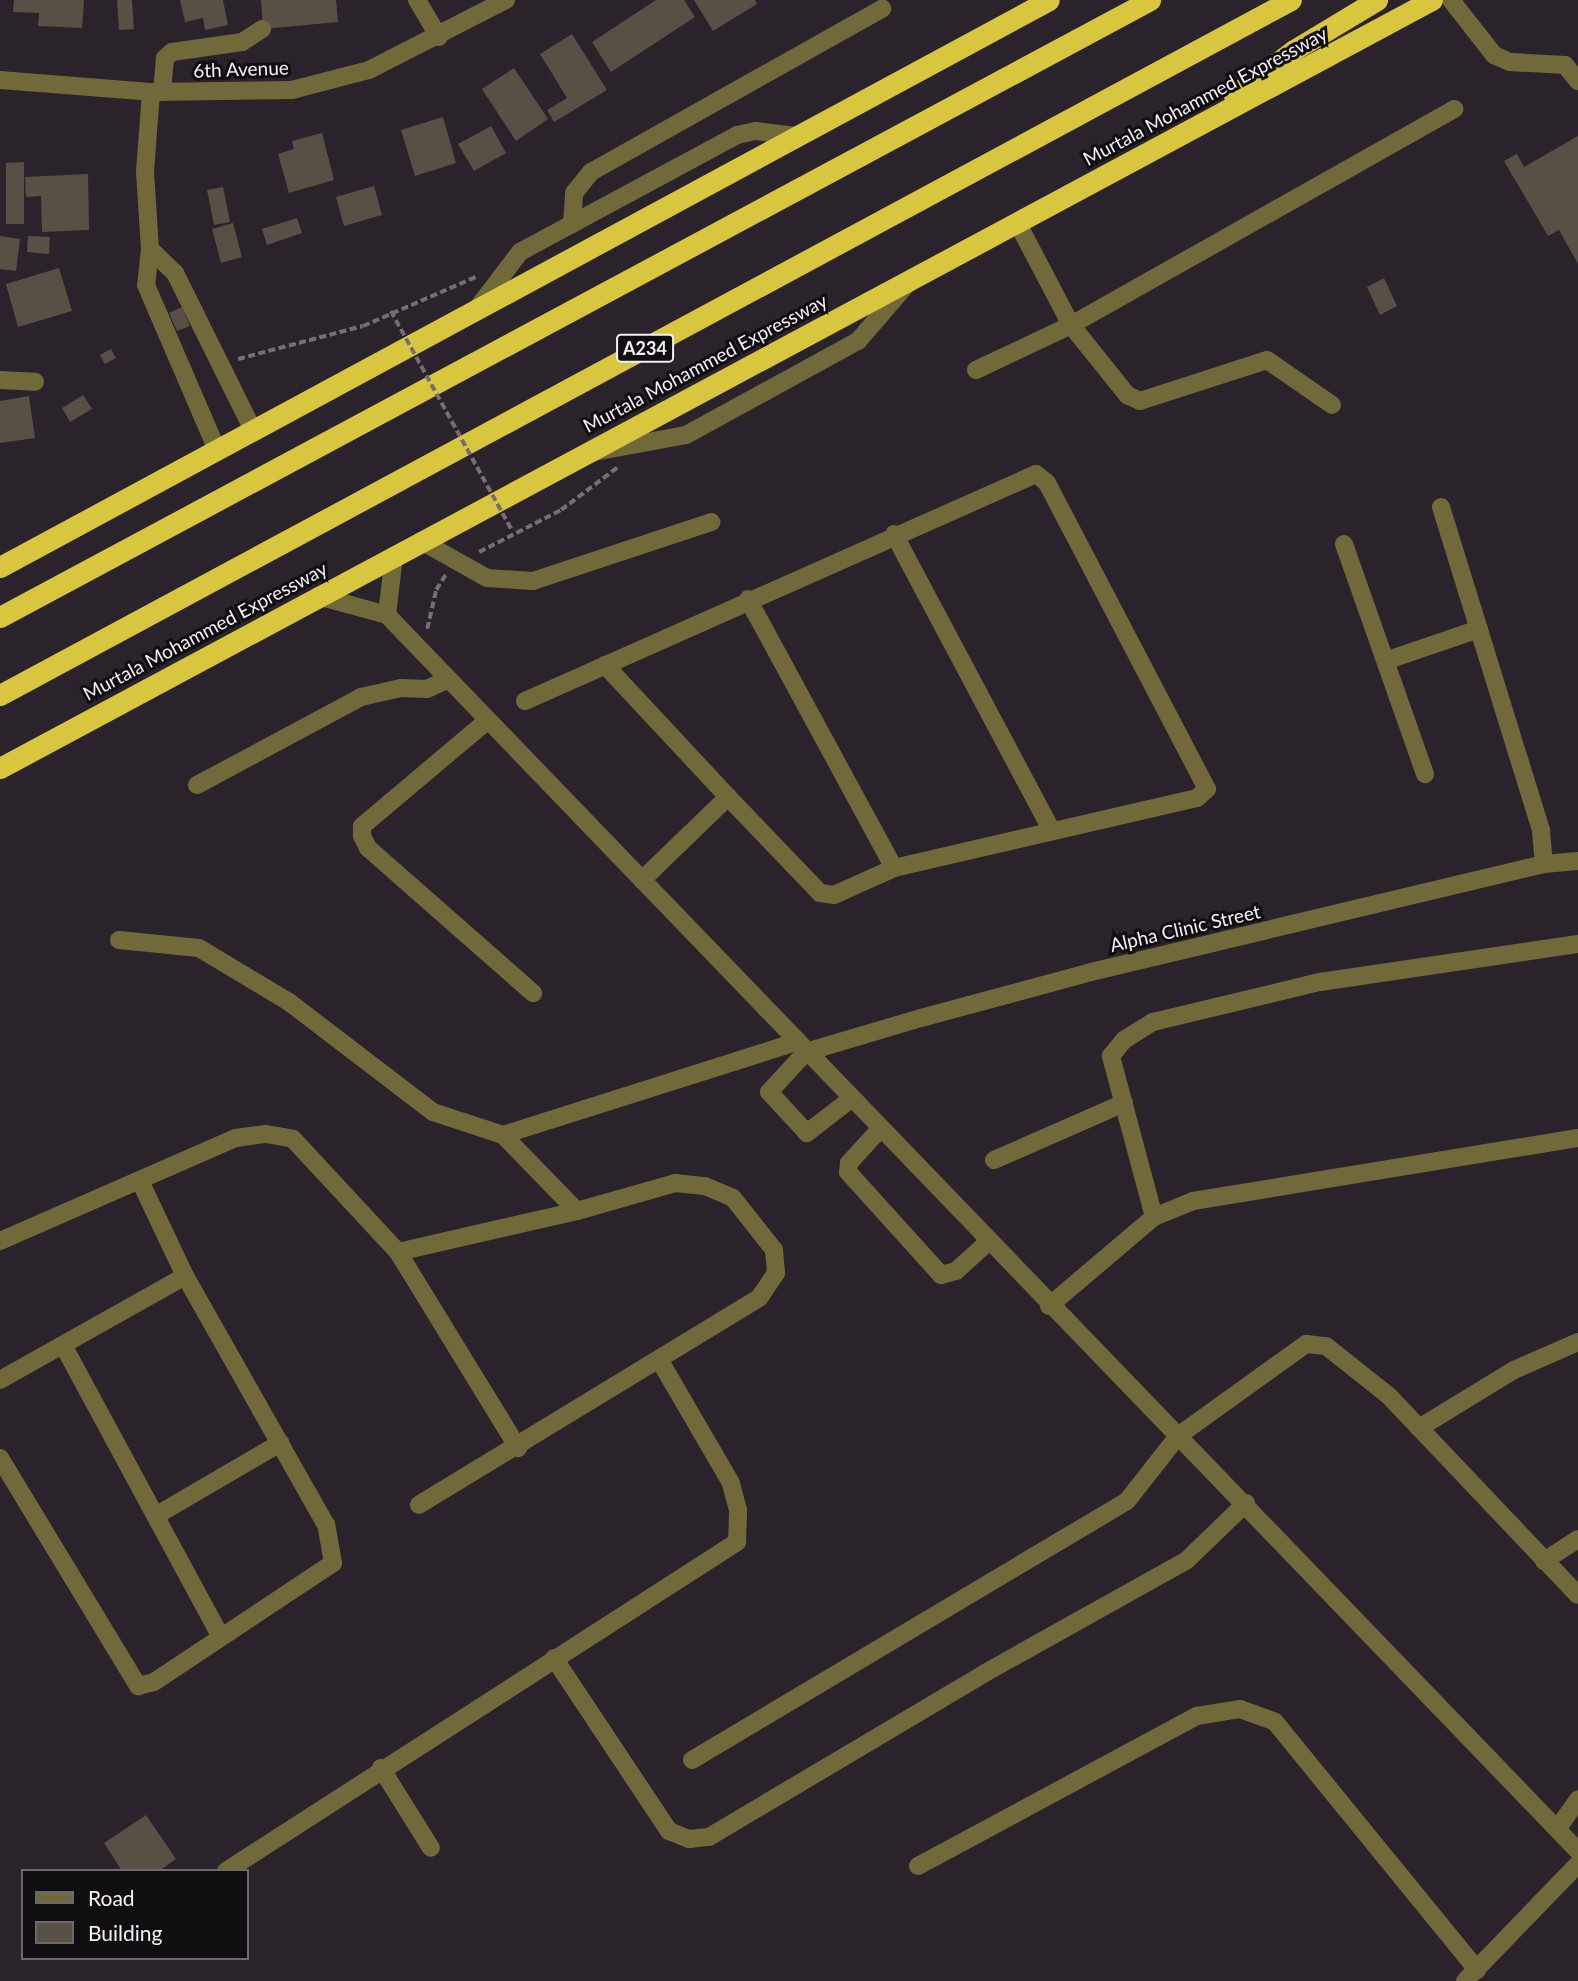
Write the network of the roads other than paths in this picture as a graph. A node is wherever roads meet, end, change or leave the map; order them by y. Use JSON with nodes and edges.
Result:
{"nodes":[{"id":1,"x":417,"y":0,"type":"edge"},
{"id":2,"x":506,"y":0,"type":"edge"},
{"id":3,"x":1049,"y":0,"type":"edge"},
{"id":4,"x":1150,"y":0,"type":"edge"},
{"id":5,"x":1291,"y":0,"type":"edge"},
{"id":6,"x":1377,"y":0,"type":"edge"},
{"id":7,"x":1432,"y":0,"type":"edge"},
{"id":8,"x":1451,"y":0,"type":"edge"},
{"id":9,"x":882,"y":9,"type":"dead end"},
{"id":10,"x":262,"y":29,"type":"dead end"},
{"id":11,"x":439,"y":37,"type":"junction"},
{"id":12,"x":0,"y":80,"type":"edge"},
{"id":13,"x":1578,"y":81,"type":"edge"},
{"id":14,"x":157,"y":92,"type":"junction"},
{"id":15,"x":1454,"y":109,"type":"dead end"},
{"id":16,"x":797,"y":136,"type":"junction"},
{"id":17,"x":1176,"y":138,"type":"junction"},
{"id":18,"x":1017,"y":222,"type":"junction"},
{"id":19,"x":572,"y":224,"type":"junction"},
{"id":20,"x":150,"y":248,"type":"junction"},
{"id":21,"x":911,"y":279,"type":"junction"},
{"id":22,"x":476,"y":310,"type":"junction"},
{"id":23,"x":1071,"y":325,"type":"junction"},
{"id":24,"x":976,"y":370,"type":"dead end"},
{"id":25,"x":0,"y":380,"type":"edge"},
{"id":26,"x":35,"y":382,"type":"dead end"},
{"id":27,"x":1332,"y":405,"type":"dead end"},
{"id":28,"x":253,"y":430,"type":"junction"},
{"id":29,"x":217,"y":450,"type":"junction"},
{"id":30,"x":585,"y":453,"type":"junction"},
{"id":31,"x":1441,"y":507,"type":"dead end"},
{"id":32,"x":711,"y":522,"type":"dead end"},
{"id":33,"x":894,"y":534,"type":"junction"},
{"id":34,"x":421,"y":541,"type":"junction"},
{"id":35,"x":1344,"y":544,"type":"dead end"},
{"id":36,"x":394,"y":555,"type":"junction"},
{"id":37,"x":0,"y":567,"type":"edge"},
{"id":38,"x":318,"y":596,"type":"junction"},
{"id":39,"x":748,"y":599,"type":"junction"},
{"id":40,"x":387,"y":615,"type":"junction"},
{"id":41,"x":0,"y":617,"type":"edge"},
{"id":42,"x":1479,"y":629,"type":"junction"},
{"id":43,"x":1388,"y":660,"type":"junction"},
{"id":44,"x":605,"y":665,"type":"junction"},
{"id":45,"x":448,"y":679,"type":"junction"},
{"id":46,"x":0,"y":695,"type":"edge"},
{"id":47,"x":525,"y":701,"type":"dead end"},
{"id":48,"x":488,"y":720,"type":"junction"},
{"id":49,"x":0,"y":768,"type":"edge"},
{"id":50,"x":1425,"y":774,"type":"dead end"},
{"id":51,"x":197,"y":785,"type":"dead end"},
{"id":52,"x":728,"y":797,"type":"junction"},
{"id":53,"x":1052,"y":831,"type":"junction"},
{"id":54,"x":1578,"y":861,"type":"edge"},
{"id":55,"x":1544,"y":864,"type":"junction"},
{"id":56,"x":894,"y":868,"type":"junction"},
{"id":57,"x":642,"y":880,"type":"junction"},
{"id":58,"x":119,"y":940,"type":"dead end"},
{"id":59,"x":1578,"y":944,"type":"edge"},
{"id":60,"x":533,"y":993,"type":"dead end"},
{"id":61,"x":801,"y":1047,"type":"junction"},
{"id":62,"x":851,"y":1099,"type":"junction"},
{"id":63,"x":1124,"y":1103,"type":"junction"},
{"id":64,"x":880,"y":1129,"type":"junction"},
{"id":65,"x":503,"y":1135,"type":"junction"},
{"id":66,"x":1578,"y":1138,"type":"edge"},
{"id":67,"x":994,"y":1160,"type":"dead end"},
{"id":68,"x":141,"y":1183,"type":"junction"},
{"id":69,"x":577,"y":1211,"type":"junction"},
{"id":70,"x":1154,"y":1217,"type":"junction"},
{"id":71,"x":0,"y":1241,"type":"edge"},
{"id":72,"x":988,"y":1242,"type":"junction"},
{"id":73,"x":398,"y":1252,"type":"junction"},
{"id":74,"x":185,"y":1276,"type":"junction"},
{"id":75,"x":1049,"y":1306,"type":"junction"},
{"id":76,"x":1578,"y":1342,"type":"edge"},
{"id":77,"x":63,"y":1346,"type":"junction"},
{"id":78,"x":660,"y":1362,"type":"junction"},
{"id":79,"x":0,"y":1380,"type":"edge"},
{"id":80,"x":1419,"y":1428,"type":"junction"},
{"id":81,"x":1178,"y":1436,"type":"junction"},
{"id":82,"x":280,"y":1443,"type":"junction"},
{"id":83,"x":518,"y":1448,"type":"junction"},
{"id":84,"x":0,"y":1458,"type":"edge"},
{"id":85,"x":1246,"y":1503,"type":"junction"},
{"id":86,"x":419,"y":1505,"type":"dead end"},
{"id":87,"x":157,"y":1515,"type":"junction"},
{"id":88,"x":1578,"y":1539,"type":"edge"},
{"id":89,"x":1544,"y":1561,"type":"junction"},
{"id":90,"x":1578,"y":1595,"type":"edge"},
{"id":91,"x":221,"y":1637,"type":"junction"},
{"id":92,"x":554,"y":1658,"type":"junction"},
{"id":93,"x":692,"y":1760,"type":"dead end"},
{"id":94,"x":381,"y":1768,"type":"junction"},
{"id":95,"x":1578,"y":1799,"type":"edge"},
{"id":96,"x":1558,"y":1828,"type":"junction"},
{"id":97,"x":431,"y":1848,"type":"dead end"},
{"id":98,"x":1578,"y":1851,"type":"edge"},
{"id":99,"x":1578,"y":1864,"type":"edge"},
{"id":100,"x":918,"y":1866,"type":"dead end"},
{"id":101,"x":229,"y":1869,"type":"edge"},
{"id":102,"x":1471,"y":1976,"type":"edge"}],
"edges":[{"from":1,"to":11,"type":"street"},
{"from":2,"to":11,"type":"street","name":"6th Avenue"},
{"from":3,"to":16,"type":"highway"},
{"from":4,"to":41,"type":"highway"},
{"from":5,"to":46,"type":"highway","name":"Murtala Mohammed Expressway","number":"A234"},
{"from":6,"to":17,"type":"highway"},
{"from":7,"to":17,"type":"highway","name":"Murtala Mohammed Expressway"},
{"from":8,"to":13,"type":"street"},
{"from":9,"to":19,"type":"street"},
{"from":10,"to":14,"type":"street"},
{"from":11,"to":14,"type":"street","name":"6th Avenue"},
{"from":12,"to":14,"type":"street","name":"6th Avenue"},
{"from":14,"to":20,"type":"street"},
{"from":15,"to":23,"type":"street"},
{"from":16,"to":19,"type":"street"},
{"from":16,"to":22,"type":"highway"},
{"from":17,"to":18,"type":"highway","name":"Murtala Mohammed Expressway"},
{"from":18,"to":21,"type":"highway","name":"Murtala Mohammed Expressway"},
{"from":18,"to":23,"type":"street"},
{"from":19,"to":22,"type":"street"},
{"from":20,"to":28,"type":"street"},
{"from":20,"to":29,"type":"street"},
{"from":21,"to":30,"type":"highway","name":"Murtala Mohammed Expressway"},
{"from":21,"to":30,"type":"street"},
{"from":22,"to":28,"type":"highway"},
{"from":23,"to":24,"type":"street"},
{"from":23,"to":27,"type":"street"},
{"from":25,"to":26,"type":"street"},
{"from":28,"to":29,"type":"highway"},
{"from":29,"to":37,"type":"highway"},
{"from":30,"to":34,"type":"highway","name":"Murtala Mohammed Expressway"},
{"from":31,"to":42,"type":"street"},
{"from":32,"to":34,"type":"street"},
{"from":33,"to":39,"type":"street"},
{"from":33,"to":53,"type":"street"},
{"from":33,"to":53,"type":"street"},
{"from":34,"to":36,"type":"highway","name":"Murtala Mohammed Expressway"},
{"from":35,"to":43,"type":"street"},
{"from":36,"to":38,"type":"highway","name":"Murtala Mohammed Expressway"},
{"from":36,"to":40,"type":"street"},
{"from":38,"to":40,"type":"street"},
{"from":38,"to":49,"type":"highway","name":"Murtala Mohammed Expressway"},
{"from":39,"to":44,"type":"street"},
{"from":39,"to":56,"type":"street"},
{"from":40,"to":45,"type":"street"},
{"from":42,"to":43,"type":"street"},
{"from":42,"to":55,"type":"street"},
{"from":43,"to":50,"type":"street"},
{"from":44,"to":47,"type":"street"},
{"from":44,"to":52,"type":"street"},
{"from":45,"to":48,"type":"street"},
{"from":45,"to":51,"type":"street"},
{"from":48,"to":57,"type":"street"},
{"from":48,"to":60,"type":"street"},
{"from":52,"to":56,"type":"street"},
{"from":52,"to":57,"type":"street"},
{"from":53,"to":56,"type":"street"},
{"from":54,"to":55,"type":"street","name":"Alpha Clinic Street"},
{"from":55,"to":61,"type":"street","name":"Alpha Clinic Street"},
{"from":57,"to":61,"type":"street"},
{"from":58,"to":65,"type":"street"},
{"from":59,"to":63,"type":"street"},
{"from":61,"to":62,"type":"street"},
{"from":61,"to":62,"type":"street"},
{"from":61,"to":65,"type":"street","name":"Alpha Clinic Street"},
{"from":62,"to":64,"type":"street"},
{"from":63,"to":67,"type":"street"},
{"from":63,"to":70,"type":"street"},
{"from":64,"to":72,"type":"street"},
{"from":64,"to":72,"type":"street"},
{"from":65,"to":69,"type":"street"},
{"from":66,"to":70,"type":"street"},
{"from":68,"to":71,"type":"street"},
{"from":68,"to":73,"type":"street"},
{"from":68,"to":74,"type":"street"},
{"from":69,"to":73,"type":"street"},
{"from":69,"to":78,"type":"street"},
{"from":70,"to":75,"type":"street"},
{"from":72,"to":75,"type":"street"},
{"from":73,"to":83,"type":"street"},
{"from":74,"to":77,"type":"street"},
{"from":74,"to":82,"type":"street"},
{"from":75,"to":81,"type":"street"},
{"from":76,"to":80,"type":"street"},
{"from":77,"to":79,"type":"street"},
{"from":77,"to":87,"type":"street"},
{"from":78,"to":83,"type":"street"},
{"from":78,"to":92,"type":"street"},
{"from":80,"to":81,"type":"street"},
{"from":80,"to":89,"type":"street"},
{"from":81,"to":85,"type":"street"},
{"from":81,"to":93,"type":"street"},
{"from":82,"to":87,"type":"street"},
{"from":82,"to":91,"type":"street"},
{"from":83,"to":86,"type":"street"},
{"from":84,"to":91,"type":"street"},
{"from":85,"to":92,"type":"street"},
{"from":85,"to":96,"type":"street"},
{"from":87,"to":91,"type":"street"},
{"from":88,"to":89,"type":"street"},
{"from":89,"to":90,"type":"street"},
{"from":92,"to":94,"type":"street"},
{"from":94,"to":97,"type":"street"},
{"from":94,"to":101,"type":"street"},
{"from":95,"to":96,"type":"street"},
{"from":96,"to":98,"type":"street"},
{"from":99,"to":102,"type":"street"},
{"from":100,"to":102,"type":"street"}]}
